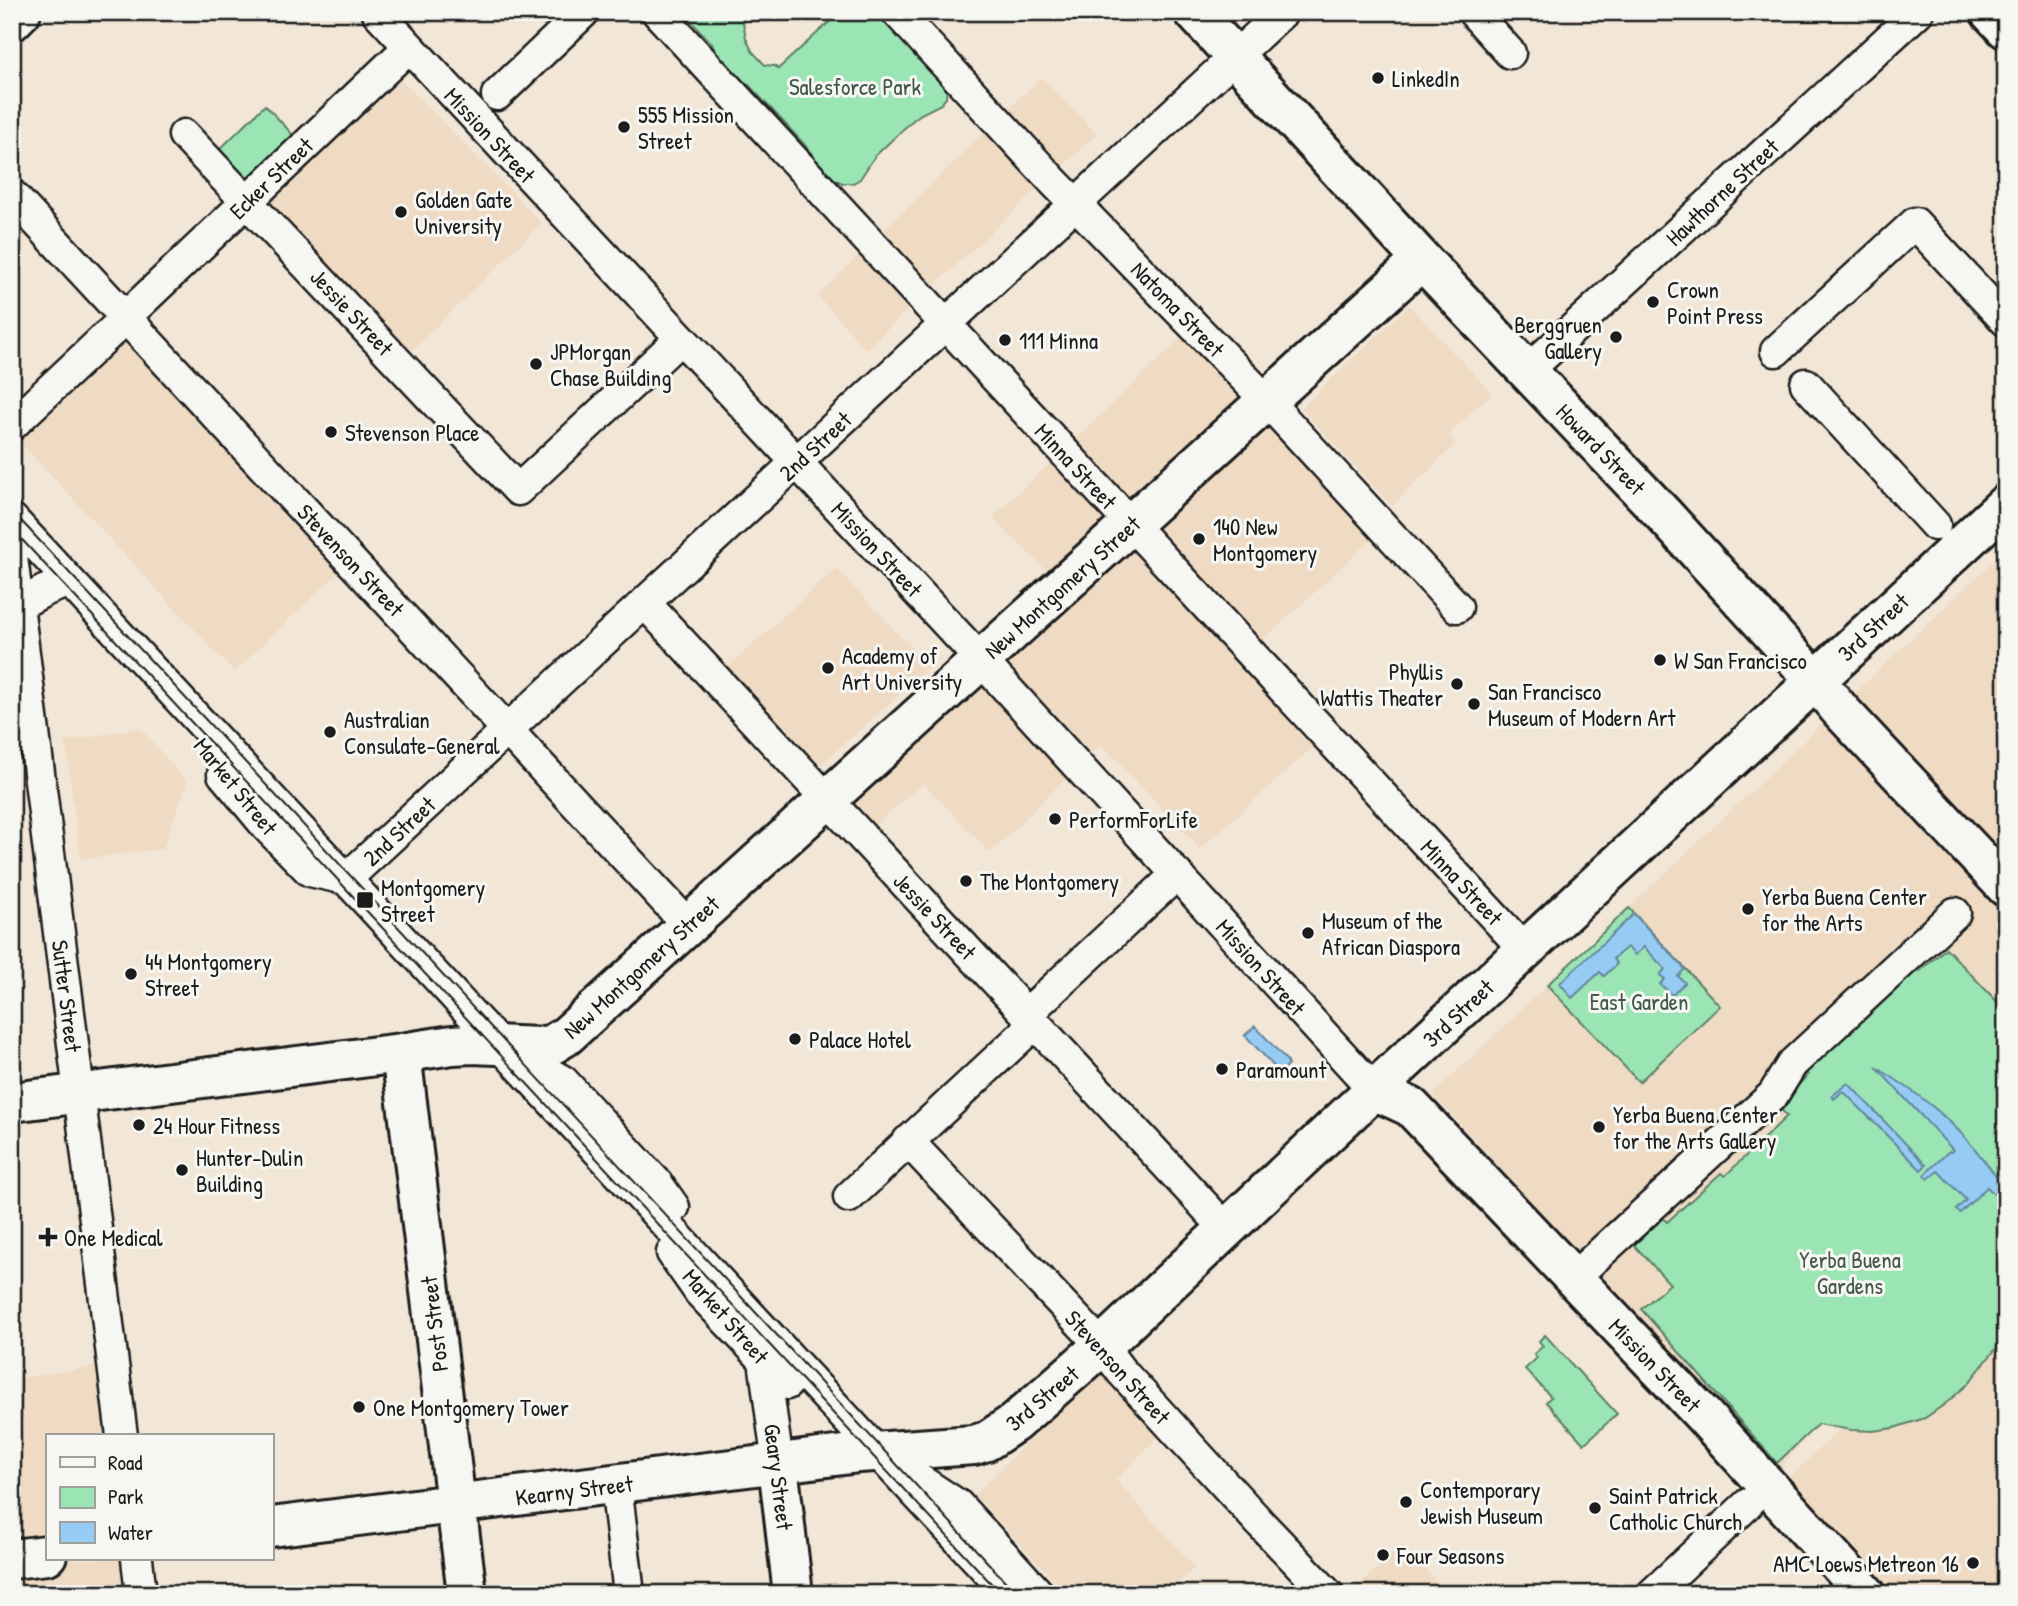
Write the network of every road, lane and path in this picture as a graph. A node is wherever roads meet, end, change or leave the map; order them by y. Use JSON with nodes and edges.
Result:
{"nodes":[{"id":1,"x":21,"y":12,"type":"edge"},
{"id":2,"x":377,"y":12,"type":"edge"},
{"id":3,"x":584,"y":12,"type":"edge"},
{"id":4,"x":656,"y":12,"type":"edge"},
{"id":5,"x":897,"y":12,"type":"edge"},
{"id":6,"x":1167,"y":12,"type":"edge"},
{"id":7,"x":1194,"y":12,"type":"edge"},
{"id":8,"x":1283,"y":12,"type":"edge"},
{"id":9,"x":1473,"y":12,"type":"edge"},
{"id":10,"x":1918,"y":12,"type":"edge"},
{"id":11,"x":1990,"y":12,"type":"edge"},
{"id":12,"x":12,"y":21,"type":"edge"},
{"id":13,"x":2006,"y":29,"type":"edge"},
{"id":14,"x":408,"y":47,"type":"junction"},
{"id":15,"x":1510,"y":52,"type":"dead end"},
{"id":16,"x":1227,"y":64,"type":"junction"},
{"id":17,"x":497,"y":95,"type":"dead end"},
{"id":18,"x":184,"y":135,"type":"dead end"},
{"id":19,"x":12,"y":195,"type":"edge"},
{"id":20,"x":247,"y":201,"type":"junction"},
{"id":21,"x":1076,"y":204,"type":"junction"},
{"id":22,"x":1422,"y":260,"type":"junction"},
{"id":23,"x":2006,"y":321,"type":"edge"},
{"id":24,"x":945,"y":325,"type":"junction"},
{"id":25,"x":680,"y":339,"type":"junction"},
{"id":26,"x":1776,"y":351,"type":"dead end"},
{"id":27,"x":1527,"y":372,"type":"junction"},
{"id":28,"x":1807,"y":384,"type":"dead end"},
{"id":29,"x":1266,"y":400,"type":"junction"},
{"id":30,"x":12,"y":425,"type":"edge"},
{"id":31,"x":796,"y":464,"type":"junction"},
{"id":32,"x":2006,"y":504,"type":"edge"},
{"id":33,"x":12,"y":519,"type":"edge"},
{"id":34,"x":1131,"y":525,"type":"junction"},
{"id":35,"x":1935,"y":525,"type":"dead end"},
{"id":36,"x":12,"y":557,"type":"edge"},
{"id":37,"x":69,"y":582,"type":"junction"},
{"id":38,"x":645,"y":603,"type":"junction"},
{"id":39,"x":18,"y":605,"type":"junction"},
{"id":40,"x":1457,"y":607,"type":"dead end"},
{"id":41,"x":18,"y":648,"type":"edge"},
{"id":42,"x":980,"y":660,"type":"junction"},
{"id":43,"x":1815,"y":680,"type":"junction"},
{"id":44,"x":508,"y":729,"type":"junction"},
{"id":45,"x":827,"y":799,"type":"junction"},
{"id":46,"x":1177,"y":874,"type":"junction"},
{"id":47,"x":346,"y":879,"type":"junction"},
{"id":48,"x":2006,"y":887,"type":"edge"},
{"id":49,"x":1955,"y":913,"type":"dead end"},
{"id":50,"x":688,"y":925,"type":"junction"},
{"id":51,"x":1525,"y":950,"type":"junction"},
{"id":52,"x":1030,"y":1019,"type":"junction"},
{"id":53,"x":500,"y":1045,"type":"junction"},
{"id":54,"x":401,"y":1053,"type":"junction"},
{"id":55,"x":1374,"y":1090,"type":"junction"},
{"id":56,"x":79,"y":1093,"type":"junction"},
{"id":57,"x":12,"y":1102,"type":"edge"},
{"id":58,"x":908,"y":1141,"type":"junction"},
{"id":59,"x":601,"y":1153,"type":"junction"},
{"id":60,"x":849,"y":1197,"type":"dead end"},
{"id":61,"x":1226,"y":1229,"type":"junction"},
{"id":62,"x":1573,"y":1278,"type":"junction"},
{"id":63,"x":760,"y":1325,"type":"junction"},
{"id":64,"x":1102,"y":1346,"type":"junction"},
{"id":65,"x":764,"y":1360,"type":"junction"},
{"id":66,"x":122,"y":1434,"type":"edge"},
{"id":67,"x":877,"y":1451,"type":"junction"},
{"id":68,"x":778,"y":1465,"type":"junction"},
{"id":69,"x":615,"y":1485,"type":"junction"},
{"id":70,"x":456,"y":1504,"type":"junction"},
{"id":71,"x":1748,"y":1504,"type":"junction"},
{"id":72,"x":273,"y":1527,"type":"edge"},
{"id":73,"x":46,"y":1555,"type":"edge"},
{"id":74,"x":12,"y":1559,"type":"edge"},
{"id":75,"x":137,"y":1560,"type":"edge"},
{"id":76,"x":141,"y":1594,"type":"edge"},
{"id":77,"x":467,"y":1594,"type":"edge"},
{"id":78,"x":629,"y":1594,"type":"edge"},
{"id":79,"x":793,"y":1594,"type":"edge"},
{"id":80,"x":1009,"y":1594,"type":"edge"},
{"id":81,"x":1039,"y":1594,"type":"edge"},
{"id":82,"x":1328,"y":1594,"type":"edge"},
{"id":83,"x":1652,"y":1594,"type":"edge"},
{"id":84,"x":1832,"y":1594,"type":"edge"},
{"id":85,"x":1867,"y":1594,"type":"edge"}],
"edges":[{"from":1,"to":12,"type":"main road"},
{"from":2,"to":14,"type":"street","name":"Mission Street"},
{"from":3,"to":17,"type":"street"},
{"from":4,"to":24,"type":"street","name":"Minna Street"},
{"from":5,"to":21,"type":"street","name":"Natoma Street"},
{"from":6,"to":16,"type":"main road"},
{"from":7,"to":16,"type":"main road","name":"Howard Street"},
{"from":8,"to":16,"type":"street","name":"2nd Street"},
{"from":9,"to":15,"type":"street"},
{"from":10,"to":27,"type":"street","name":"Hawthorne Street"},
{"from":11,"to":13,"type":"main road"},
{"from":14,"to":20,"type":"street","name":"Ecker Street"},
{"from":14,"to":25,"type":"street","name":"Mission Street"},
{"from":16,"to":21,"type":"street","name":"2nd Street"},
{"from":16,"to":22,"type":"main road","name":"Howard Street"},
{"from":18,"to":20,"type":"street","name":"Jessie Street"},
{"from":19,"to":44,"type":"street","name":"Stevenson Street"},
{"from":20,"to":25,"type":"street","name":"Jessie Street"},
{"from":20,"to":30,"type":"street","name":"Ecker Street"},
{"from":21,"to":24,"type":"street","name":"2nd Street"},
{"from":21,"to":29,"type":"street","name":"Natoma Street"},
{"from":22,"to":27,"type":"main road","name":"Howard Street"},
{"from":22,"to":29,"type":"main road","name":"New Montgomery Street"},
{"from":23,"to":26,"type":"street"},
{"from":24,"to":31,"type":"street","name":"2nd Street"},
{"from":24,"to":34,"type":"street","name":"Minna Street"},
{"from":25,"to":31,"type":"street","name":"Mission Street"},
{"from":27,"to":43,"type":"main road","name":"Howard Street"},
{"from":28,"to":35,"type":"street"},
{"from":29,"to":34,"type":"main road","name":"New Montgomery Street"},
{"from":29,"to":40,"type":"street","name":"Natoma Street"},
{"from":31,"to":38,"type":"street","name":"2nd Street"},
{"from":31,"to":42,"type":"street","name":"Mission Street"},
{"from":32,"to":43,"type":"main road","name":"3rd Street"},
{"from":33,"to":37,"type":"street","name":"Market Street"},
{"from":34,"to":42,"type":"main road","name":"New Montgomery Street"},
{"from":34,"to":51,"type":"street","name":"Minna Street"},
{"from":36,"to":39,"type":"street","name":"Sutter Street"},
{"from":37,"to":39,"type":"street"},
{"from":37,"to":47,"type":"street","name":"Market Street"},
{"from":38,"to":44,"type":"street","name":"2nd Street"},
{"from":38,"to":45,"type":"street","name":"Jessie Street"},
{"from":39,"to":41,"type":"street","name":"Sutter Street"},
{"from":41,"to":56,"type":"street","name":"Sutter Street"},
{"from":42,"to":45,"type":"main road","name":"New Montgomery Street"},
{"from":42,"to":46,"type":"street","name":"Mission Street"},
{"from":43,"to":48,"type":"main road","name":"Howard Street"},
{"from":43,"to":51,"type":"main road","name":"3rd Street"},
{"from":44,"to":47,"type":"street","name":"2nd Street"},
{"from":44,"to":50,"type":"street","name":"Stevenson Street"},
{"from":45,"to":50,"type":"main road","name":"New Montgomery Street"},
{"from":45,"to":52,"type":"street","name":"Jessie Street"},
{"from":46,"to":52,"type":"street"},
{"from":46,"to":55,"type":"street","name":"Mission Street"},
{"from":47,"to":53,"type":"street","name":"Market Street"},
{"from":49,"to":62,"type":"street"},
{"from":50,"to":53,"type":"main road","name":"New Montgomery Street"},
{"from":51,"to":55,"type":"main road","name":"3rd Street"},
{"from":52,"to":58,"type":"street"},
{"from":52,"to":61,"type":"street","name":"Jessie Street"},
{"from":53,"to":54,"type":"main road"},
{"from":53,"to":59,"type":"street","name":"Market Street"},
{"from":53,"to":63,"type":"street","name":"Market Street"},
{"from":54,"to":56,"type":"main road"},
{"from":54,"to":70,"type":"main road","name":"Post Street"},
{"from":55,"to":61,"type":"main road","name":"3rd Street"},
{"from":55,"to":62,"type":"main road","name":"Mission Street"},
{"from":55,"to":71,"type":"main road","name":"Mission Street"},
{"from":56,"to":57,"type":"main road"},
{"from":56,"to":66,"type":"street","name":"Sutter Street"},
{"from":58,"to":60,"type":"street"},
{"from":58,"to":64,"type":"street","name":"Stevenson Street"},
{"from":59,"to":63,"type":"street","name":"Market Street"},
{"from":59,"to":65,"type":"street","name":"Market Street"},
{"from":61,"to":64,"type":"main road","name":"3rd Street"},
{"from":62,"to":85,"type":"main road","name":"Mission Street"},
{"from":63,"to":67,"type":"street","name":"Market Street"},
{"from":64,"to":67,"type":"main road","name":"3rd Street"},
{"from":64,"to":82,"type":"street","name":"Stevenson Street"},
{"from":65,"to":67,"type":"street","name":"Market Street"},
{"from":65,"to":68,"type":"street","name":"Geary Street"},
{"from":67,"to":68,"type":"main road","name":"Kearny Street"},
{"from":67,"to":80,"type":"street","name":"Market Street"},
{"from":67,"to":81,"type":"street","name":"Market Street"},
{"from":68,"to":69,"type":"main road","name":"Kearny Street"},
{"from":68,"to":79,"type":"main road","name":"Geary Street"},
{"from":69,"to":70,"type":"main road","name":"Kearny Street"},
{"from":69,"to":78,"type":"street"},
{"from":70,"to":72,"type":"main road","name":"Kearny Street"},
{"from":70,"to":77,"type":"main road","name":"Post Street"},
{"from":71,"to":83,"type":"street"},
{"from":71,"to":84,"type":"main road","name":"Mission Street"},
{"from":73,"to":74,"type":"main road"},
{"from":75,"to":76,"type":"street"}]}
